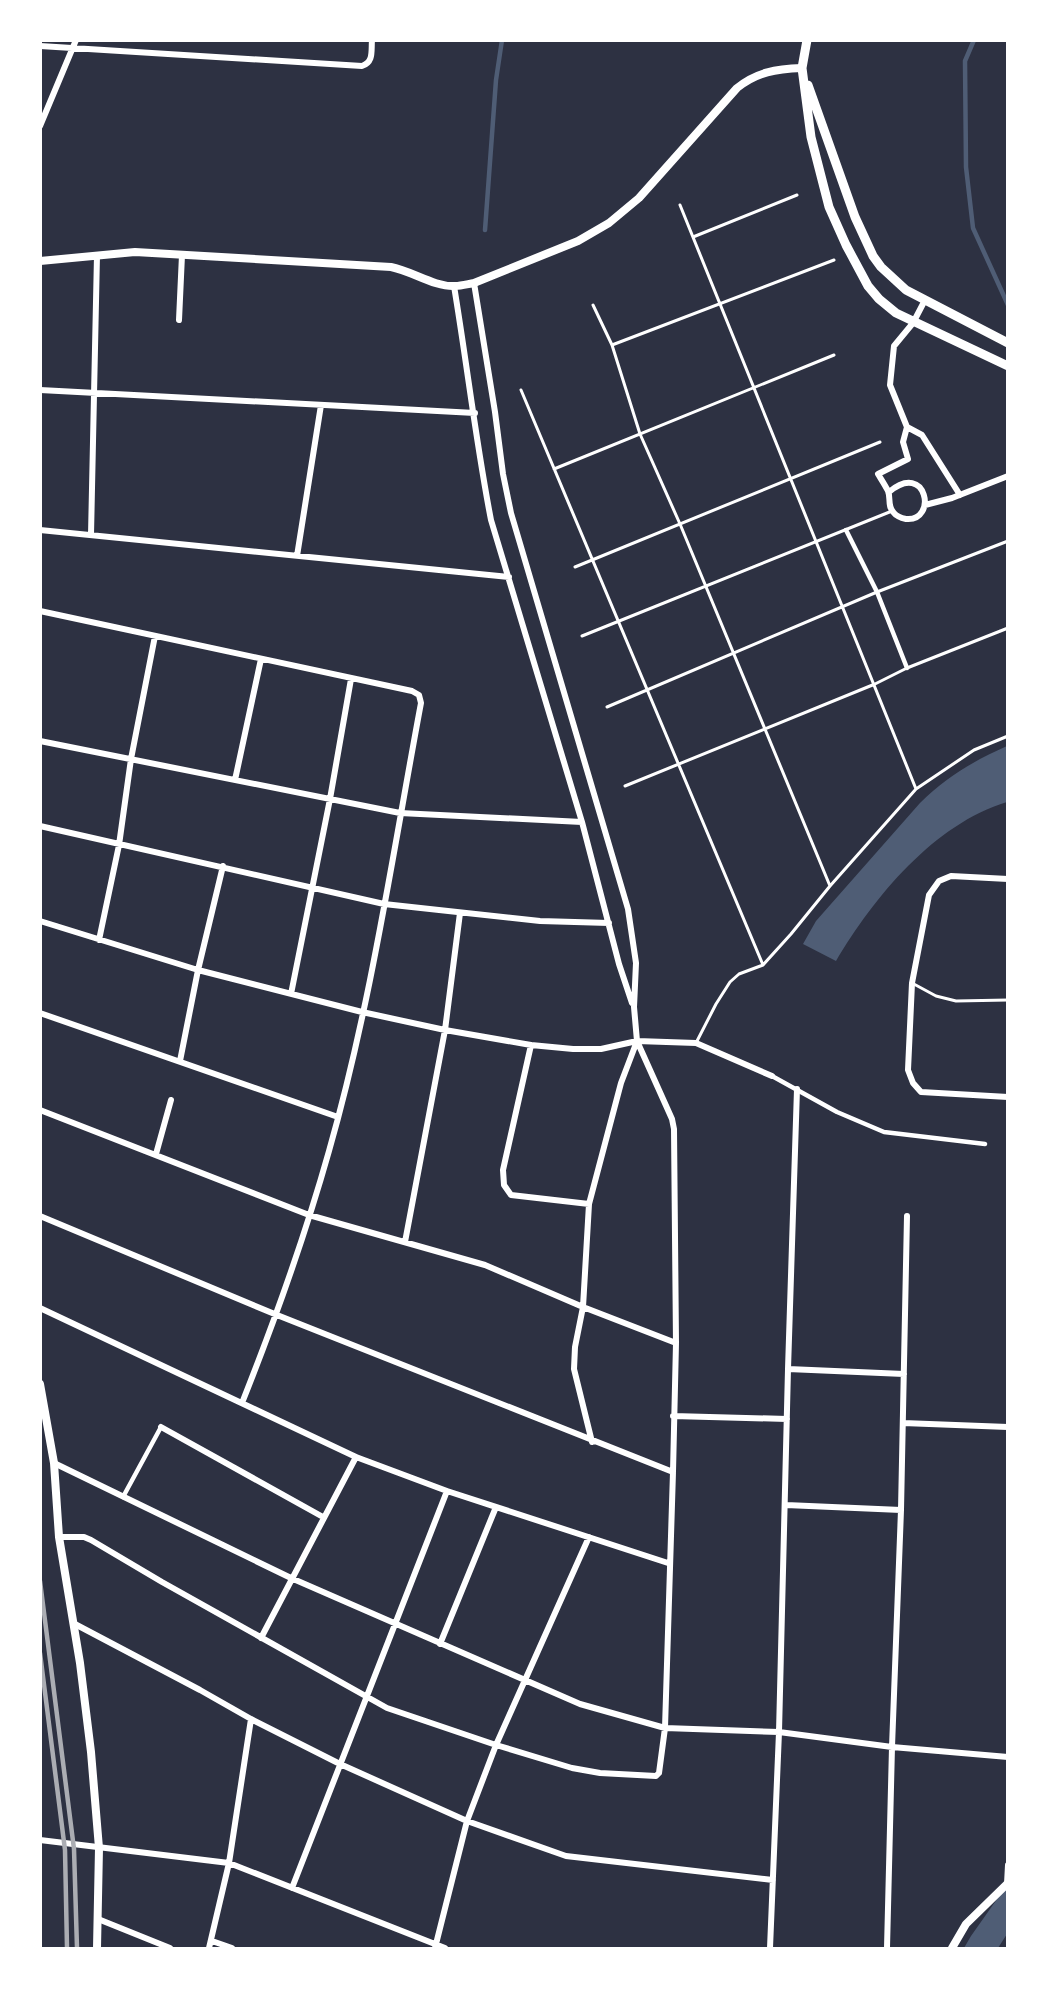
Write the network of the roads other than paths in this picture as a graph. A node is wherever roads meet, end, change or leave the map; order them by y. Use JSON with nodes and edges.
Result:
{"nodes":[{"id":1,"x":372,"y":40,"type":"edge"},
{"id":2,"x":807,"y":40,"type":"edge"},
{"id":3,"x":75,"y":44,"type":"edge"},
{"id":4,"x":40,"y":46,"type":"edge"},
{"id":5,"x":802,"y":68,"type":"junction"},
{"id":6,"x":41,"y":124,"type":"edge"},
{"id":7,"x":797,"y":195,"type":"dead end"},
{"id":8,"x":680,"y":205,"type":"dead end"},
{"id":9,"x":693,"y":237,"type":"junction"},
{"id":10,"x":97,"y":255,"type":"junction"},
{"id":11,"x":182,"y":255,"type":"junction"},
{"id":12,"x":834,"y":260,"type":"dead end"},
{"id":13,"x":40,"y":261,"type":"edge"},
{"id":14,"x":474,"y":283,"type":"junction"},
{"id":15,"x":454,"y":286,"type":"junction"},
{"id":16,"x":925,"y":300,"type":"junction"},
{"id":17,"x":720,"y":304,"type":"junction"},
{"id":18,"x":593,"y":305,"type":"dead end"},
{"id":19,"x":179,"y":320,"type":"dead end"},
{"id":20,"x":913,"y":322,"type":"junction"},
{"id":21,"x":1008,"y":343,"type":"edge"},
{"id":22,"x":612,"y":345,"type":"junction"},
{"id":23,"x":834,"y":355,"type":"dead end"},
{"id":24,"x":1008,"y":366,"type":"edge"},
{"id":25,"x":754,"y":388,"type":"junction"},
{"id":26,"x":40,"y":390,"type":"edge"},
{"id":27,"x":521,"y":390,"type":"dead end"},
{"id":28,"x":93,"y":393,"type":"junction"},
{"id":29,"x":321,"y":405,"type":"junction"},
{"id":30,"x":475,"y":413,"type":"junction"},
{"id":31,"x":907,"y":427,"type":"junction"},
{"id":32,"x":640,"y":434,"type":"junction"},
{"id":33,"x":880,"y":442,"type":"dead end"},
{"id":34,"x":554,"y":469,"type":"junction"},
{"id":35,"x":1008,"y":476,"type":"edge"},
{"id":36,"x":792,"y":479,"type":"junction"},
{"id":37,"x":889,"y":492,"type":"junction"},
{"id":38,"x":960,"y":495,"type":"junction"},
{"id":39,"x":926,"y":505,"type":"junction"},
{"id":40,"x":892,"y":511,"type":"junction"},
{"id":41,"x":680,"y":524,"type":"junction"},
{"id":42,"x":40,"y":530,"type":"edge"},
{"id":43,"x":846,"y":530,"type":"junction"},
{"id":44,"x":91,"y":535,"type":"junction"},
{"id":45,"x":817,"y":541,"type":"junction"},
{"id":46,"x":1008,"y":542,"type":"edge"},
{"id":47,"x":297,"y":556,"type":"junction"},
{"id":48,"x":593,"y":560,"type":"junction"},
{"id":49,"x":575,"y":567,"type":"dead end"},
{"id":50,"x":509,"y":577,"type":"junction"},
{"id":51,"x":704,"y":585,"type":"junction"},
{"id":52,"x":877,"y":592,"type":"junction"},
{"id":53,"x":844,"y":607,"type":"junction"},
{"id":54,"x":40,"y":611,"type":"edge"},
{"id":55,"x":618,"y":621,"type":"junction"},
{"id":56,"x":1008,"y":628,"type":"edge"},
{"id":57,"x":155,"y":636,"type":"junction"},
{"id":58,"x":582,"y":636,"type":"dead end"},
{"id":59,"x":732,"y":654,"type":"junction"},
{"id":60,"x":261,"y":659,"type":"junction"},
{"id":61,"x":907,"y":668,"type":"junction"},
{"id":62,"x":351,"y":679,"type":"junction"},
{"id":63,"x":875,"y":684,"type":"junction"},
{"id":64,"x":647,"y":690,"type":"junction"},
{"id":65,"x":607,"y":707,"type":"dead end"},
{"id":66,"x":764,"y":729,"type":"junction"},
{"id":67,"x":1008,"y":736,"type":"edge"},
{"id":68,"x":40,"y":741,"type":"edge"},
{"id":69,"x":130,"y":759,"type":"junction"},
{"id":70,"x":678,"y":764,"type":"junction"},
{"id":71,"x":235,"y":780,"type":"junction"},
{"id":72,"x":625,"y":786,"type":"dead end"},
{"id":73,"x":916,"y":789,"type":"junction"},
{"id":74,"x":330,"y":799,"type":"junction"},
{"id":75,"x":400,"y":813,"type":"junction"},
{"id":76,"x":582,"y":822,"type":"junction"},
{"id":77,"x":40,"y":826,"type":"edge"},
{"id":78,"x":119,"y":845,"type":"junction"},
{"id":79,"x":223,"y":866,"type":"junction"},
{"id":80,"x":1008,"y":879,"type":"edge"},
{"id":81,"x":830,"y":886,"type":"junction"},
{"id":82,"x":312,"y":888,"type":"junction"},
{"id":83,"x":384,"y":904,"type":"junction"},
{"id":84,"x":460,"y":913,"type":"junction"},
{"id":85,"x":40,"y":921,"type":"edge"},
{"id":86,"x":609,"y":923,"type":"junction"},
{"id":87,"x":99,"y":940,"type":"junction"},
{"id":88,"x":763,"y":965,"type":"junction"},
{"id":89,"x":198,"y":970,"type":"junction"},
{"id":90,"x":912,"y":983,"type":"junction"},
{"id":91,"x":291,"y":994,"type":"junction"},
{"id":92,"x":1008,"y":1000,"type":"edge"},
{"id":93,"x":634,"y":1007,"type":"junction"},
{"id":94,"x":362,"y":1012,"type":"junction"},
{"id":95,"x":40,"y":1013,"type":"edge"},
{"id":96,"x":446,"y":1030,"type":"junction"},
{"id":97,"x":637,"y":1041,"type":"junction"},
{"id":98,"x":696,"y":1043,"type":"junction"},
{"id":99,"x":531,"y":1045,"type":"junction"},
{"id":100,"x":180,"y":1061,"type":"junction"},
{"id":101,"x":772,"y":1076,"type":"joint"},
{"id":102,"x":797,"y":1089,"type":"junction"},
{"id":103,"x":1008,"y":1097,"type":"edge"},
{"id":104,"x":171,"y":1100,"type":"dead end"},
{"id":105,"x":40,"y":1110,"type":"edge"},
{"id":106,"x":338,"y":1117,"type":"junction"},
{"id":107,"x":985,"y":1144,"type":"dead end"},
{"id":108,"x":156,"y":1154,"type":"junction"},
{"id":109,"x":589,"y":1204,"type":"junction"},
{"id":110,"x":309,"y":1215,"type":"junction"},
{"id":111,"x":40,"y":1216,"type":"edge"},
{"id":112,"x":907,"y":1216,"type":"dead end"},
{"id":113,"x":405,"y":1242,"type":"junction"},
{"id":114,"x":583,"y":1307,"type":"junction"},
{"id":115,"x":40,"y":1308,"type":"edge"},
{"id":116,"x":277,"y":1316,"type":"junction"},
{"id":117,"x":676,"y":1342,"type":"junction"},
{"id":118,"x":788,"y":1369,"type":"junction"},
{"id":119,"x":904,"y":1374,"type":"junction"},
{"id":120,"x":40,"y":1384,"type":"edge"},
{"id":121,"x":242,"y":1403,"type":"junction"},
{"id":122,"x":674,"y":1416,"type":"junction"},
{"id":123,"x":787,"y":1419,"type":"junction"},
{"id":124,"x":903,"y":1423,"type":"junction"},
{"id":125,"x":161,"y":1427,"type":"joint"},
{"id":126,"x":1008,"y":1427,"type":"edge"},
{"id":127,"x":592,"y":1442,"type":"junction"},
{"id":128,"x":356,"y":1457,"type":"junction"},
{"id":129,"x":54,"y":1463,"type":"junction"},
{"id":130,"x":673,"y":1472,"type":"junction"},
{"id":131,"x":447,"y":1491,"type":"junction"},
{"id":132,"x":123,"y":1497,"type":"junction"},
{"id":133,"x":786,"y":1505,"type":"junction"},
{"id":134,"x":496,"y":1507,"type":"junction"},
{"id":135,"x":901,"y":1510,"type":"junction"},
{"id":136,"x":323,"y":1517,"type":"junction"},
{"id":137,"x":59,"y":1537,"type":"junction"},
{"id":138,"x":589,"y":1537,"type":"junction"},
{"id":139,"x":668,"y":1563,"type":"junction"},
{"id":140,"x":291,"y":1578,"type":"junction"},
{"id":141,"x":73,"y":1623,"type":"junction"},
{"id":142,"x":394,"y":1625,"type":"junction"},
{"id":143,"x":261,"y":1638,"type":"junction"},
{"id":144,"x":440,"y":1644,"type":"junction"},
{"id":145,"x":524,"y":1680,"type":"junction"},
{"id":146,"x":366,"y":1697,"type":"junction"},
{"id":147,"x":251,"y":1719,"type":"junction"},
{"id":148,"x":664,"y":1728,"type":"junction"},
{"id":149,"x":779,"y":1732,"type":"junction"},
{"id":150,"x":496,"y":1745,"type":"junction"},
{"id":151,"x":892,"y":1747,"type":"junction"},
{"id":152,"x":1008,"y":1757,"type":"edge"},
{"id":153,"x":340,"y":1764,"type":"junction"},
{"id":154,"x":467,"y":1821,"type":"junction"},
{"id":155,"x":40,"y":1840,"type":"edge"},
{"id":156,"x":99,"y":1848,"type":"junction"},
{"id":157,"x":229,"y":1863,"type":"junction"},
{"id":158,"x":1008,"y":1865,"type":"edge"},
{"id":159,"x":773,"y":1880,"type":"junction"},
{"id":160,"x":1007,"y":1883,"type":"edge"},
{"id":161,"x":292,"y":1888,"type":"junction"},
{"id":162,"x":98,"y":1919,"type":"junction"},
{"id":163,"x":212,"y":1941,"type":"junction"},
{"id":164,"x":436,"y":1947,"type":"edge"},
{"id":165,"x":97,"y":1948,"type":"edge"},
{"id":166,"x":170,"y":1948,"type":"edge"},
{"id":167,"x":209,"y":1948,"type":"edge"},
{"id":168,"x":232,"y":1948,"type":"edge"},
{"id":169,"x":445,"y":1948,"type":"edge"},
{"id":170,"x":770,"y":1948,"type":"edge"},
{"id":171,"x":887,"y":1948,"type":"edge"},
{"id":172,"x":952,"y":1948,"type":"edge"}],
"edges":[{"from":1,"to":3,"type":"street"},
{"from":2,"to":5,"type":"main road"},
{"from":3,"to":4,"type":"street"},
{"from":3,"to":6,"type":"street"},
{"from":5,"to":14,"type":"street"},
{"from":5,"to":16,"type":"main road"},
{"from":5,"to":20,"type":"main road"},
{"from":7,"to":9,"type":"lane"},
{"from":8,"to":9,"type":"lane"},
{"from":9,"to":17,"type":"lane"},
{"from":10,"to":11,"type":"street"},
{"from":10,"to":13,"type":"street"},
{"from":10,"to":28,"type":"street"},
{"from":11,"to":15,"type":"street"},
{"from":11,"to":19,"type":"street"},
{"from":12,"to":17,"type":"lane"},
{"from":14,"to":15,"type":"street"},
{"from":14,"to":93,"type":"street"},
{"from":15,"to":30,"type":"street"},
{"from":16,"to":20,"type":"street"},
{"from":16,"to":21,"type":"main road"},
{"from":17,"to":22,"type":"lane"},
{"from":17,"to":25,"type":"lane"},
{"from":18,"to":22,"type":"lane"},
{"from":20,"to":24,"type":"main road"},
{"from":20,"to":31,"type":"street"},
{"from":22,"to":32,"type":"lane"},
{"from":23,"to":25,"type":"lane"},
{"from":25,"to":32,"type":"lane"},
{"from":25,"to":36,"type":"lane"},
{"from":26,"to":28,"type":"street"},
{"from":27,"to":34,"type":"lane"},
{"from":28,"to":29,"type":"street"},
{"from":28,"to":44,"type":"street"},
{"from":29,"to":30,"type":"street"},
{"from":29,"to":47,"type":"street"},
{"from":30,"to":50,"type":"street"},
{"from":31,"to":37,"type":"street"},
{"from":31,"to":38,"type":"street"},
{"from":32,"to":34,"type":"lane"},
{"from":32,"to":41,"type":"lane"},
{"from":33,"to":36,"type":"lane"},
{"from":34,"to":48,"type":"lane"},
{"from":35,"to":38,"type":"street"},
{"from":36,"to":41,"type":"lane"},
{"from":36,"to":45,"type":"lane"},
{"from":37,"to":39,"type":"street"},
{"from":37,"to":40,"type":"street"},
{"from":38,"to":39,"type":"street"},
{"from":39,"to":40,"type":"street"},
{"from":40,"to":43,"type":"lane"},
{"from":41,"to":48,"type":"lane"},
{"from":41,"to":51,"type":"lane"},
{"from":42,"to":44,"type":"street"},
{"from":43,"to":45,"type":"lane"},
{"from":43,"to":52,"type":"street"},
{"from":44,"to":47,"type":"street"},
{"from":45,"to":51,"type":"lane"},
{"from":45,"to":53,"type":"lane"},
{"from":46,"to":52,"type":"lane"},
{"from":47,"to":50,"type":"street"},
{"from":48,"to":49,"type":"lane"},
{"from":48,"to":55,"type":"lane"},
{"from":50,"to":76,"type":"street"},
{"from":51,"to":55,"type":"lane"},
{"from":51,"to":59,"type":"lane"},
{"from":52,"to":53,"type":"lane"},
{"from":52,"to":61,"type":"street"},
{"from":53,"to":59,"type":"lane"},
{"from":53,"to":63,"type":"lane"},
{"from":54,"to":57,"type":"street"},
{"from":55,"to":58,"type":"lane"},
{"from":55,"to":64,"type":"lane"},
{"from":56,"to":61,"type":"lane"},
{"from":57,"to":60,"type":"street"},
{"from":57,"to":69,"type":"street"},
{"from":59,"to":64,"type":"lane"},
{"from":59,"to":66,"type":"lane"},
{"from":60,"to":62,"type":"street"},
{"from":60,"to":71,"type":"street"},
{"from":61,"to":63,"type":"lane"},
{"from":62,"to":74,"type":"street"},
{"from":62,"to":75,"type":"street"},
{"from":63,"to":66,"type":"lane"},
{"from":63,"to":73,"type":"lane"},
{"from":64,"to":65,"type":"lane"},
{"from":64,"to":70,"type":"lane"},
{"from":66,"to":70,"type":"lane"},
{"from":66,"to":81,"type":"lane"},
{"from":67,"to":73,"type":"lane"},
{"from":68,"to":69,"type":"street"},
{"from":69,"to":71,"type":"street"},
{"from":69,"to":78,"type":"street"},
{"from":70,"to":72,"type":"lane"},
{"from":70,"to":88,"type":"lane"},
{"from":71,"to":74,"type":"street"},
{"from":73,"to":81,"type":"lane"},
{"from":74,"to":75,"type":"street"},
{"from":74,"to":82,"type":"street"},
{"from":75,"to":76,"type":"street"},
{"from":75,"to":83,"type":"street"},
{"from":76,"to":86,"type":"street"},
{"from":77,"to":78,"type":"street"},
{"from":78,"to":79,"type":"street"},
{"from":78,"to":87,"type":"street"},
{"from":79,"to":82,"type":"street"},
{"from":79,"to":89,"type":"street"},
{"from":80,"to":90,"type":"street"},
{"from":81,"to":88,"type":"lane"},
{"from":82,"to":83,"type":"street"},
{"from":82,"to":91,"type":"street"},
{"from":83,"to":84,"type":"street"},
{"from":83,"to":94,"type":"street"},
{"from":84,"to":86,"type":"street"},
{"from":84,"to":96,"type":"street"},
{"from":85,"to":87,"type":"street"},
{"from":86,"to":93,"type":"street"},
{"from":87,"to":89,"type":"street"},
{"from":88,"to":98,"type":"lane"},
{"from":89,"to":91,"type":"street"},
{"from":89,"to":100,"type":"street"},
{"from":90,"to":92,"type":"lane"},
{"from":90,"to":103,"type":"street"},
{"from":91,"to":94,"type":"street"},
{"from":93,"to":97,"type":"street"},
{"from":94,"to":96,"type":"street"},
{"from":94,"to":106,"type":"street"},
{"from":95,"to":100,"type":"street"},
{"from":96,"to":99,"type":"street"},
{"from":96,"to":113,"type":"street"},
{"from":97,"to":98,"type":"street"},
{"from":97,"to":99,"type":"street"},
{"from":97,"to":109,"type":"street"},
{"from":97,"to":117,"type":"street"},
{"from":98,"to":101,"type":"street"},
{"from":99,"to":109,"type":"street"},
{"from":100,"to":106,"type":"street"},
{"from":101,"to":102,"type":"street"},
{"from":102,"to":107,"type":"street"},
{"from":102,"to":118,"type":"street"},
{"from":104,"to":108,"type":"street"},
{"from":105,"to":108,"type":"street"},
{"from":106,"to":110,"type":"street"},
{"from":108,"to":110,"type":"street"},
{"from":109,"to":114,"type":"street"},
{"from":110,"to":113,"type":"street"},
{"from":110,"to":116,"type":"street"},
{"from":111,"to":116,"type":"street"},
{"from":112,"to":119,"type":"street"},
{"from":113,"to":114,"type":"street"},
{"from":114,"to":117,"type":"street"},
{"from":114,"to":127,"type":"street"},
{"from":115,"to":121,"type":"street"},
{"from":116,"to":121,"type":"street"},
{"from":116,"to":127,"type":"street"},
{"from":117,"to":122,"type":"street"},
{"from":118,"to":119,"type":"street"},
{"from":118,"to":123,"type":"street"},
{"from":119,"to":124,"type":"street"},
{"from":120,"to":129,"type":"street"},
{"from":121,"to":128,"type":"street"},
{"from":122,"to":123,"type":"street"},
{"from":122,"to":130,"type":"street"},
{"from":123,"to":133,"type":"street"},
{"from":124,"to":126,"type":"street"},
{"from":124,"to":135,"type":"street"},
{"from":125,"to":132,"type":"street"},
{"from":125,"to":136,"type":"street"},
{"from":127,"to":130,"type":"street"},
{"from":128,"to":131,"type":"street"},
{"from":128,"to":136,"type":"street"},
{"from":129,"to":132,"type":"street"},
{"from":129,"to":137,"type":"street"},
{"from":130,"to":139,"type":"street"},
{"from":131,"to":134,"type":"street"},
{"from":131,"to":142,"type":"street"},
{"from":132,"to":140,"type":"street"},
{"from":133,"to":135,"type":"street"},
{"from":133,"to":149,"type":"street"},
{"from":134,"to":138,"type":"street"},
{"from":134,"to":144,"type":"street"},
{"from":135,"to":151,"type":"street"},
{"from":136,"to":140,"type":"street"},
{"from":137,"to":141,"type":"street"},
{"from":137,"to":143,"type":"street"},
{"from":138,"to":139,"type":"street"},
{"from":138,"to":145,"type":"street"},
{"from":139,"to":148,"type":"street"},
{"from":140,"to":142,"type":"street"},
{"from":140,"to":143,"type":"street"},
{"from":141,"to":147,"type":"street"},
{"from":141,"to":156,"type":"street"},
{"from":142,"to":144,"type":"street"},
{"from":142,"to":146,"type":"street"},
{"from":143,"to":146,"type":"street"},
{"from":144,"to":145,"type":"street"},
{"from":145,"to":148,"type":"street"},
{"from":145,"to":150,"type":"street"},
{"from":146,"to":150,"type":"street"},
{"from":146,"to":153,"type":"street"},
{"from":147,"to":153,"type":"street"},
{"from":147,"to":157,"type":"street"},
{"from":148,"to":149,"type":"street"},
{"from":148,"to":150,"type":"street"},
{"from":149,"to":151,"type":"street"},
{"from":149,"to":159,"type":"street"},
{"from":150,"to":154,"type":"street"},
{"from":151,"to":152,"type":"street"},
{"from":151,"to":171,"type":"street"},
{"from":153,"to":154,"type":"street"},
{"from":153,"to":161,"type":"street"},
{"from":154,"to":159,"type":"street"},
{"from":154,"to":164,"type":"street"},
{"from":155,"to":156,"type":"street"},
{"from":156,"to":157,"type":"street"},
{"from":156,"to":162,"type":"street"},
{"from":157,"to":161,"type":"street"},
{"from":157,"to":163,"type":"street"},
{"from":158,"to":160,"type":"street"},
{"from":159,"to":170,"type":"street"},
{"from":160,"to":172,"type":"street"},
{"from":161,"to":164,"type":"street"},
{"from":162,"to":165,"type":"street"},
{"from":162,"to":166,"type":"street"},
{"from":163,"to":167,"type":"street"},
{"from":163,"to":168,"type":"street"},
{"from":164,"to":169,"type":"street"}]}
